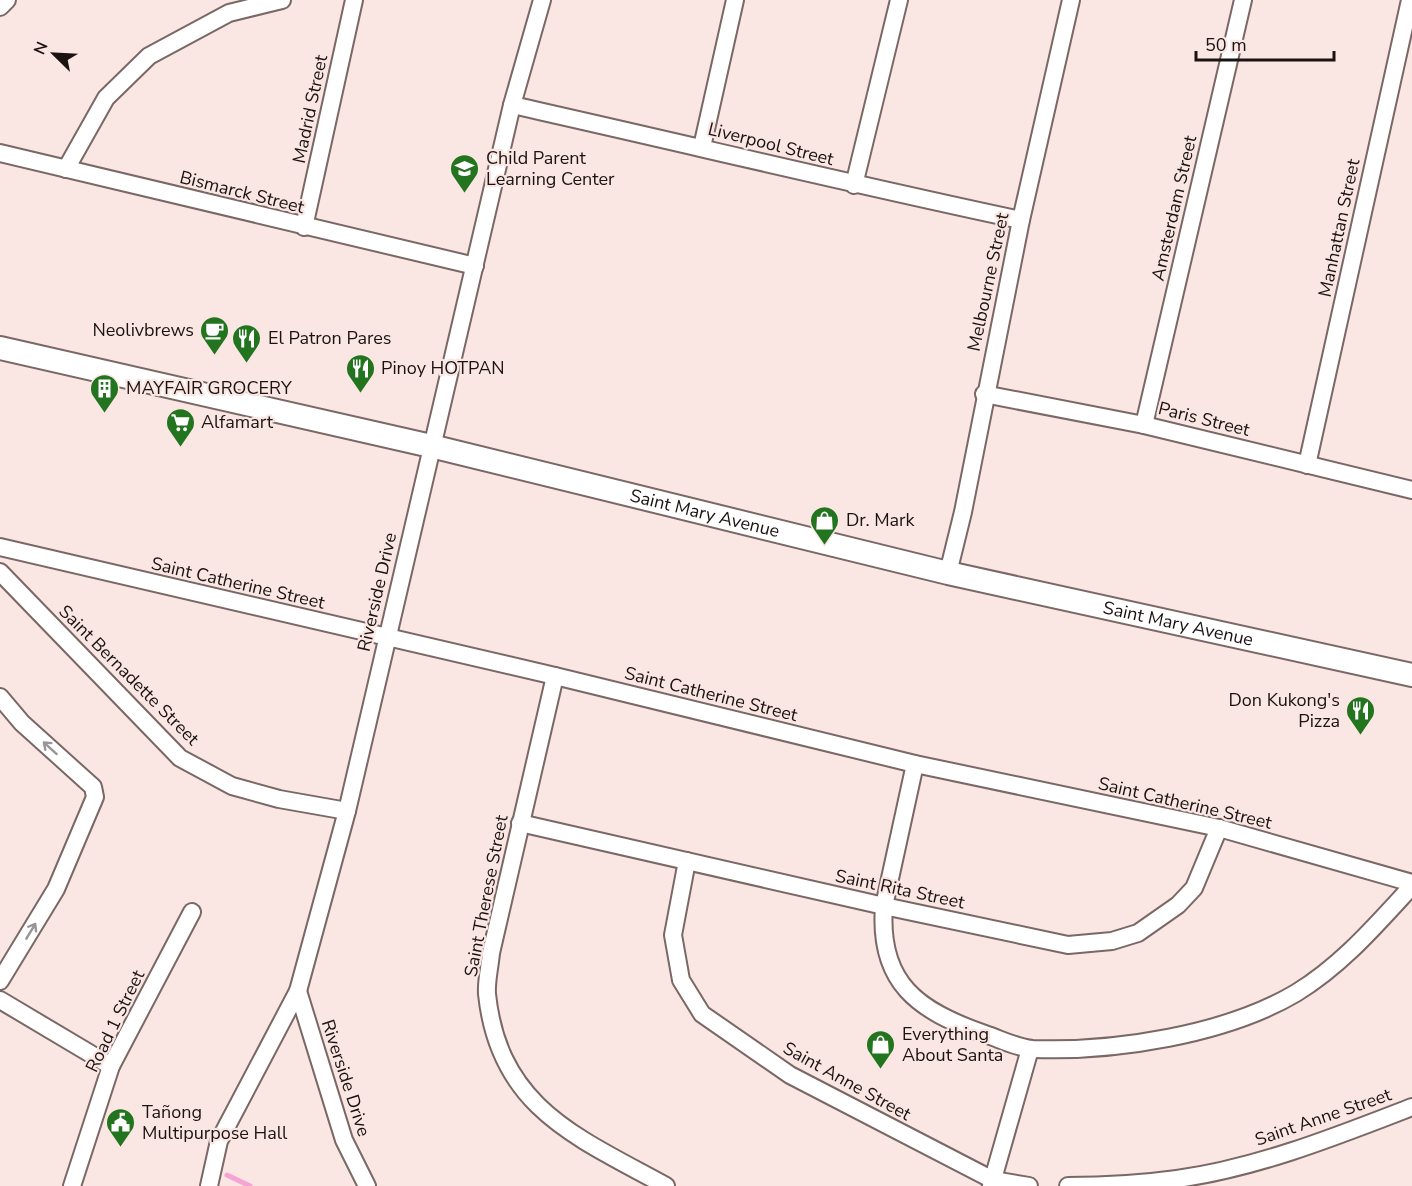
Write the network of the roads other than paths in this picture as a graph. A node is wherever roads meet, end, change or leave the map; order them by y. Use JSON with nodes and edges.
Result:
{"nodes":[{"id":1,"x":7,"y":0,"type":"edge"},
{"id":2,"x":282,"y":0,"type":"edge"},
{"id":3,"x":354,"y":0,"type":"edge"},
{"id":4,"x":542,"y":0,"type":"edge"},
{"id":5,"x":735,"y":0,"type":"edge"},
{"id":6,"x":899,"y":0,"type":"edge"},
{"id":7,"x":1071,"y":0,"type":"edge"},
{"id":8,"x":1243,"y":0,"type":"edge"},
{"id":9,"x":1410,"y":0,"type":"edge"},
{"id":10,"x":0,"y":7,"type":"edge"},
{"id":11,"x":512,"y":105,"type":"junction"},
{"id":12,"x":702,"y":147,"type":"junction"},
{"id":13,"x":0,"y":153,"type":"edge"},
{"id":14,"x":66,"y":169,"type":"junction"},
{"id":15,"x":854,"y":185,"type":"junction"},
{"id":16,"x":1021,"y":220,"type":"junction"},
{"id":17,"x":304,"y":227,"type":"junction"},
{"id":18,"x":475,"y":266,"type":"junction"},
{"id":19,"x":0,"y":348,"type":"edge"},
{"id":20,"x":984,"y":394,"type":"junction"},
{"id":21,"x":1144,"y":425,"type":"junction"},
{"id":22,"x":431,"y":446,"type":"junction"},
{"id":23,"x":1307,"y":465,"type":"junction"},
{"id":24,"x":1412,"y":490,"type":"edge"},
{"id":25,"x":0,"y":547,"type":"edge"},
{"id":26,"x":0,"y":572,"type":"edge"},
{"id":27,"x":948,"y":573,"type":"junction"},
{"id":28,"x":386,"y":638,"type":"junction"},
{"id":29,"x":1412,"y":675,"type":"edge"},
{"id":30,"x":555,"y":676,"type":"junction"},
{"id":31,"x":0,"y":697,"type":"edge"},
{"id":32,"x":915,"y":764,"type":"junction"},
{"id":33,"x":347,"y":811,"type":"junction"},
{"id":34,"x":520,"y":823,"type":"junction"},
{"id":35,"x":1219,"y":828,"type":"junction"},
{"id":36,"x":687,"y":861,"type":"junction"},
{"id":37,"x":1412,"y":884,"type":"edge"},
{"id":38,"x":884,"y":906,"type":"junction"},
{"id":39,"x":192,"y":912,"type":"dead end"},
{"id":40,"x":0,"y":981,"type":"edge"},
{"id":41,"x":298,"y":991,"type":"junction"},
{"id":42,"x":0,"y":1000,"type":"edge"},
{"id":43,"x":1030,"y":1049,"type":"junction"},
{"id":44,"x":111,"y":1066,"type":"junction"},
{"id":45,"x":1412,"y":1107,"type":"edge"},
{"id":46,"x":210,"y":1178,"type":"edge"},
{"id":47,"x":992,"y":1183,"type":"edge"},
{"id":48,"x":72,"y":1186,"type":"edge"},
{"id":49,"x":367,"y":1186,"type":"edge"},
{"id":50,"x":666,"y":1186,"type":"edge"},
{"id":51,"x":1029,"y":1186,"type":"edge"},
{"id":52,"x":1068,"y":1186,"type":"edge"}],
"edges":[{"from":1,"to":10,"type":"street"},
{"from":2,"to":14,"type":"street"},
{"from":3,"to":17,"type":"street","name":"Madrid Street"},
{"from":4,"to":11,"type":"street","name":"Riverside Drive"},
{"from":5,"to":12,"type":"street"},
{"from":6,"to":15,"type":"street"},
{"from":7,"to":16,"type":"street","name":"Melbourne Street"},
{"from":8,"to":21,"type":"street","name":"Amsterdam Street"},
{"from":9,"to":23,"type":"street","name":"Manhattan Street"},
{"from":11,"to":12,"type":"street","name":"Liverpool Street"},
{"from":11,"to":18,"type":"street","name":"Riverside Drive"},
{"from":12,"to":15,"type":"street","name":"Liverpool Street"},
{"from":13,"to":14,"type":"street","name":"Bismarck Street"},
{"from":14,"to":17,"type":"street","name":"Bismarck Street"},
{"from":15,"to":16,"type":"street","name":"Liverpool Street"},
{"from":16,"to":20,"type":"street","name":"Melbourne Street"},
{"from":17,"to":18,"type":"street","name":"Bismarck Street"},
{"from":18,"to":22,"type":"street","name":"Riverside Drive"},
{"from":19,"to":22,"type":"street","name":"Saint Mary Avenue"},
{"from":20,"to":21,"type":"street","name":"Paris Street"},
{"from":20,"to":27,"type":"street","name":"Melbourne Street"},
{"from":21,"to":23,"type":"street","name":"Paris Street"},
{"from":22,"to":27,"type":"street","name":"Saint Mary Avenue"},
{"from":22,"to":28,"type":"street","name":"Riverside Drive"},
{"from":23,"to":24,"type":"street","name":"Paris Street"},
{"from":25,"to":28,"type":"street","name":"Saint Catherine Street"},
{"from":26,"to":33,"type":"street","name":"Saint Bernadette Street"},
{"from":27,"to":29,"type":"street","name":"Saint Mary Avenue"},
{"from":28,"to":30,"type":"street","name":"Saint Catherine Street"},
{"from":28,"to":33,"type":"street","name":"Riverside Drive"},
{"from":30,"to":32,"type":"street","name":"Saint Catherine Street"},
{"from":30,"to":34,"type":"street","name":"Saint Therese Street"},
{"from":40,"to":31,"type":"street","one_way":true},
{"from":32,"to":35,"type":"street","name":"Saint Catherine Street"},
{"from":32,"to":38,"type":"street"},
{"from":33,"to":41,"type":"street","name":"Riverside Drive"},
{"from":34,"to":36,"type":"street","name":"Saint Rita Street"},
{"from":34,"to":50,"type":"street","name":"Saint Therese Street"},
{"from":35,"to":37,"type":"street","name":"Saint Catherine Street"},
{"from":35,"to":38,"type":"street","name":"Saint Rita Street"},
{"from":36,"to":38,"type":"street","name":"Saint Rita Street"},
{"from":36,"to":47,"type":"street","name":"Saint Anne Street"},
{"from":37,"to":43,"type":"street"},
{"from":38,"to":43,"type":"street"},
{"from":39,"to":44,"type":"street","name":"Road 1 Street"},
{"from":41,"to":46,"type":"street"},
{"from":41,"to":49,"type":"street","name":"Riverside Drive"},
{"from":42,"to":44,"type":"street"},
{"from":43,"to":47,"type":"street"},
{"from":44,"to":48,"type":"street","name":"Road 1 Street"},
{"from":45,"to":52,"type":"street","name":"Saint Anne Street"},
{"from":47,"to":51,"type":"street","name":"Saint Anne Street"}]}
